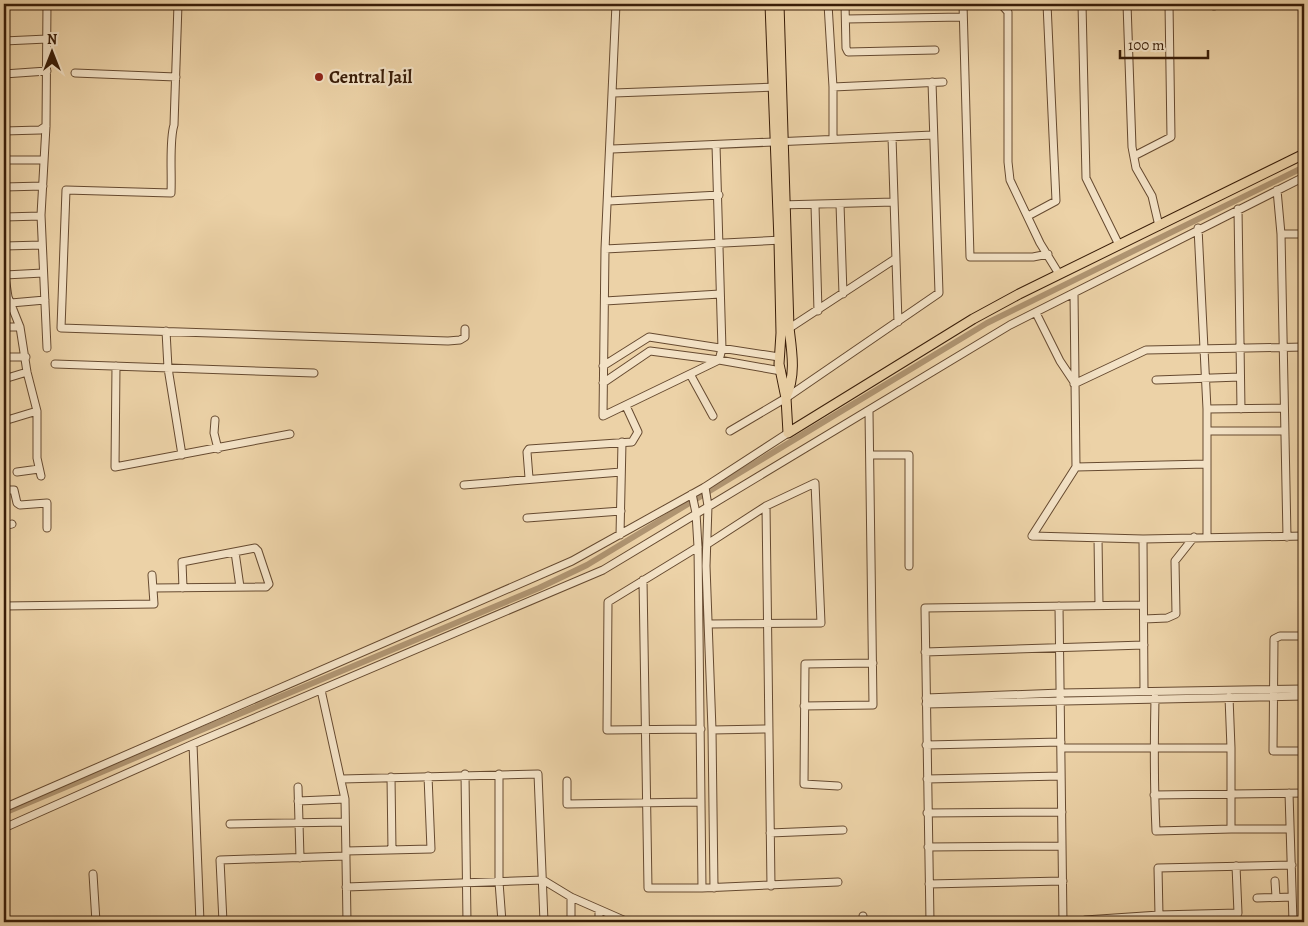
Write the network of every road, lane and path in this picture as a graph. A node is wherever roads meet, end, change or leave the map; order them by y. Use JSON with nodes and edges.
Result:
{"nodes":[{"id":1,"x":48,"y":4,"type":"edge"},
{"id":2,"x":178,"y":4,"type":"edge"},
{"id":3,"x":616,"y":4,"type":"edge"},
{"id":4,"x":770,"y":4,"type":"edge"},
{"id":5,"x":779,"y":4,"type":"edge"},
{"id":6,"x":828,"y":4,"type":"edge"},
{"id":7,"x":845,"y":4,"type":"edge"},
{"id":8,"x":963,"y":4,"type":"edge"},
{"id":9,"x":1001,"y":4,"type":"edge"},
{"id":10,"x":1047,"y":4,"type":"edge"},
{"id":11,"x":1082,"y":4,"type":"edge"},
{"id":12,"x":1127,"y":4,"type":"edge"},
{"id":13,"x":1168,"y":4,"type":"edge"},
{"id":14,"x":963,"y":17,"type":"junction"},
{"id":15,"x":846,"y":19,"type":"junction"},
{"id":16,"x":48,"y":39,"type":"junction"},
{"id":17,"x":4,"y":41,"type":"edge"},
{"id":18,"x":935,"y":50,"type":"dead end"},
{"id":19,"x":47,"y":71,"type":"junction"},
{"id":20,"x":75,"y":73,"type":"dead end"},
{"id":21,"x":4,"y":74,"type":"edge"},
{"id":22,"x":176,"y":77,"type":"junction"},
{"id":23,"x":932,"y":82,"type":"junction"},
{"id":24,"x":943,"y":82,"type":"dead end"},
{"id":25,"x":833,"y":86,"type":"junction"},
{"id":26,"x":778,"y":87,"type":"junction"},
{"id":27,"x":614,"y":93,"type":"junction"},
{"id":28,"x":46,"y":126,"type":"junction"},
{"id":29,"x":4,"y":130,"type":"edge"},
{"id":30,"x":933,"y":135,"type":"junction"},
{"id":31,"x":892,"y":137,"type":"junction"},
{"id":32,"x":833,"y":139,"type":"junction"},
{"id":33,"x":779,"y":143,"type":"junction"},
{"id":34,"x":716,"y":145,"type":"junction"},
{"id":35,"x":612,"y":149,"type":"junction"},
{"id":36,"x":1304,"y":154,"type":"edge"},
{"id":37,"x":1134,"y":156,"type":"junction"},
{"id":38,"x":4,"y":160,"type":"edge"},
{"id":39,"x":42,"y":160,"type":"junction"},
{"id":40,"x":1304,"y":177,"type":"edge"},
{"id":41,"x":43,"y":186,"type":"junction"},
{"id":42,"x":4,"y":187,"type":"edge"},
{"id":43,"x":1277,"y":190,"type":"junction"},
{"id":44,"x":719,"y":194,"type":"junction"},
{"id":45,"x":609,"y":201,"type":"junction"},
{"id":46,"x":894,"y":202,"type":"junction"},
{"id":47,"x":840,"y":204,"type":"junction"},
{"id":48,"x":781,"y":205,"type":"junction"},
{"id":49,"x":815,"y":205,"type":"junction"},
{"id":50,"x":1238,"y":209,"type":"junction"},
{"id":51,"x":41,"y":216,"type":"junction"},
{"id":52,"x":1028,"y":216,"type":"junction"},
{"id":53,"x":4,"y":217,"type":"edge"},
{"id":54,"x":1159,"y":226,"type":"junction"},
{"id":55,"x":1198,"y":228,"type":"junction"},
{"id":56,"x":1281,"y":234,"type":"junction"},
{"id":57,"x":1304,"y":234,"type":"edge"},
{"id":58,"x":782,"y":240,"type":"junction"},
{"id":59,"x":42,"y":245,"type":"junction"},
{"id":60,"x":720,"y":245,"type":"junction"},
{"id":61,"x":1119,"y":245,"type":"junction"},
{"id":62,"x":4,"y":246,"type":"edge"},
{"id":63,"x":606,"y":248,"type":"junction"},
{"id":64,"x":1048,"y":254,"type":"junction"},
{"id":65,"x":895,"y":259,"type":"junction"},
{"id":66,"x":4,"y":273,"type":"edge"},
{"id":67,"x":43,"y":273,"type":"junction"},
{"id":68,"x":1059,"y":274,"type":"junction"},
{"id":69,"x":720,"y":294,"type":"junction"},
{"id":70,"x":842,"y":294,"type":"junction"},
{"id":71,"x":1074,"y":294,"type":"junction"},
{"id":72,"x":7,"y":299,"type":"edge"},
{"id":73,"x":45,"y":300,"type":"junction"},
{"id":74,"x":605,"y":301,"type":"junction"},
{"id":75,"x":818,"y":311,"type":"junction"},
{"id":76,"x":1036,"y":313,"type":"junction"},
{"id":77,"x":898,"y":322,"type":"junction"},
{"id":78,"x":4,"y":327,"type":"edge"},
{"id":79,"x":20,"y":327,"type":"junction"},
{"id":80,"x":789,"y":328,"type":"junction"},
{"id":81,"x":465,"y":329,"type":"dead end"},
{"id":82,"x":166,"y":332,"type":"junction"},
{"id":83,"x":781,"y":333,"type":"junction"},
{"id":84,"x":1283,"y":347,"type":"junction"},
{"id":85,"x":1304,"y":347,"type":"edge"},
{"id":86,"x":47,"y":348,"type":"dead end"},
{"id":87,"x":1240,"y":348,"type":"junction"},
{"id":88,"x":722,"y":349,"type":"junction"},
{"id":89,"x":1205,"y":349,"type":"junction"},
{"id":90,"x":26,"y":356,"type":"junction"},
{"id":91,"x":4,"y":357,"type":"edge"},
{"id":92,"x":779,"y":357,"type":"junction"},
{"id":93,"x":719,"y":360,"type":"junction"},
{"id":94,"x":55,"y":364,"type":"dead end"},
{"id":95,"x":116,"y":366,"type":"junction"},
{"id":96,"x":603,"y":366,"type":"junction"},
{"id":97,"x":168,"y":368,"type":"junction"},
{"id":98,"x":781,"y":371,"type":"junction"},
{"id":99,"x":27,"y":372,"type":"junction"},
{"id":100,"x":314,"y":373,"type":"dead end"},
{"id":101,"x":690,"y":374,"type":"junction"},
{"id":102,"x":1240,"y":377,"type":"junction"},
{"id":103,"x":1206,"y":378,"type":"junction"},
{"id":104,"x":4,"y":379,"type":"edge"},
{"id":105,"x":1156,"y":380,"type":"dead end"},
{"id":106,"x":603,"y":383,"type":"junction"},
{"id":107,"x":1074,"y":383,"type":"junction"},
{"id":108,"x":786,"y":398,"type":"junction"},
{"id":109,"x":626,"y":406,"type":"junction"},
{"id":110,"x":1241,"y":408,"type":"junction"},
{"id":111,"x":1284,"y":408,"type":"junction"},
{"id":112,"x":1206,"y":409,"type":"junction"},
{"id":113,"x":37,"y":412,"type":"junction"},
{"id":114,"x":869,"y":412,"type":"junction"},
{"id":115,"x":713,"y":416,"type":"dead end"},
{"id":116,"x":214,"y":420,"type":"dead end"},
{"id":117,"x":4,"y":421,"type":"edge"},
{"id":118,"x":730,"y":431,"type":"dead end"},
{"id":119,"x":1207,"y":431,"type":"junction"},
{"id":120,"x":1284,"y":431,"type":"junction"},
{"id":121,"x":788,"y":432,"type":"junction"},
{"id":122,"x":290,"y":434,"type":"dead end"},
{"id":123,"x":622,"y":442,"type":"junction"},
{"id":124,"x":218,"y":449,"type":"junction"},
{"id":125,"x":182,"y":455,"type":"junction"},
{"id":126,"x":870,"y":455,"type":"junction"},
{"id":127,"x":1207,"y":464,"type":"junction"},
{"id":128,"x":1076,"y":466,"type":"junction"},
{"id":129,"x":17,"y":472,"type":"dead end"},
{"id":130,"x":621,"y":472,"type":"junction"},
{"id":131,"x":529,"y":478,"type":"junction"},
{"id":132,"x":464,"y":485,"type":"dead end"},
{"id":133,"x":706,"y":489,"type":"junction"},
{"id":134,"x":4,"y":490,"type":"edge"},
{"id":135,"x":693,"y":495,"type":"junction"},
{"id":136,"x":708,"y":504,"type":"junction"},
{"id":137,"x":766,"y":506,"type":"junction"},
{"id":138,"x":621,"y":511,"type":"junction"},
{"id":139,"x":695,"y":512,"type":"junction"},
{"id":140,"x":527,"y":518,"type":"dead end"},
{"id":141,"x":12,"y":524,"type":"dead end"},
{"id":142,"x":4,"y":526,"type":"edge"},
{"id":143,"x":47,"y":528,"type":"dead end"},
{"id":144,"x":620,"y":535,"type":"junction"},
{"id":145,"x":1304,"y":536,"type":"edge"},
{"id":146,"x":1194,"y":537,"type":"junction"},
{"id":147,"x":1207,"y":537,"type":"junction"},
{"id":148,"x":1287,"y":537,"type":"junction"},
{"id":149,"x":1098,"y":538,"type":"junction"},
{"id":150,"x":1143,"y":539,"type":"junction"},
{"id":151,"x":708,"y":543,"type":"junction"},
{"id":152,"x":698,"y":547,"type":"junction"},
{"id":153,"x":235,"y":552,"type":"junction"},
{"id":154,"x":909,"y":566,"type":"dead end"},
{"id":155,"x":152,"y":575,"type":"dead end"},
{"id":156,"x":642,"y":580,"type":"junction"},
{"id":157,"x":240,"y":587,"type":"junction"},
{"id":158,"x":153,"y":588,"type":"junction"},
{"id":159,"x":183,"y":588,"type":"junction"},
{"id":160,"x":1099,"y":605,"type":"junction"},
{"id":161,"x":1143,"y":605,"type":"junction"},
{"id":162,"x":4,"y":606,"type":"edge"},
{"id":163,"x":1058,"y":606,"type":"junction"},
{"id":164,"x":1144,"y":619,"type":"junction"},
{"id":165,"x":709,"y":624,"type":"junction"},
{"id":166,"x":768,"y":624,"type":"junction"},
{"id":167,"x":1304,"y":636,"type":"edge"},
{"id":168,"x":1144,"y":645,"type":"junction"},
{"id":169,"x":1061,"y":648,"type":"junction"},
{"id":170,"x":925,"y":652,"type":"junction"},
{"id":171,"x":873,"y":663,"type":"junction"},
{"id":172,"x":1304,"y":689,"type":"edge"},
{"id":173,"x":321,"y":690,"type":"junction"},
{"id":174,"x":1144,"y":692,"type":"junction"},
{"id":175,"x":1273,"y":693,"type":"junction"},
{"id":176,"x":1061,"y":696,"type":"junction"},
{"id":177,"x":1304,"y":696,"type":"edge"},
{"id":178,"x":1229,"y":697,"type":"junction"},
{"id":179,"x":1155,"y":698,"type":"junction"},
{"id":180,"x":926,"y":701,"type":"junction"},
{"id":181,"x":804,"y":706,"type":"junction"},
{"id":182,"x":769,"y":728,"type":"junction"},
{"id":183,"x":701,"y":729,"type":"junction"},
{"id":184,"x":645,"y":730,"type":"junction"},
{"id":185,"x":712,"y":730,"type":"junction"},
{"id":186,"x":192,"y":744,"type":"junction"},
{"id":187,"x":1061,"y":745,"type":"junction"},
{"id":188,"x":926,"y":746,"type":"junction"},
{"id":189,"x":1231,"y":748,"type":"junction"},
{"id":190,"x":1154,"y":750,"type":"junction"},
{"id":191,"x":1304,"y":751,"type":"edge"},
{"id":192,"x":466,"y":774,"type":"junction"},
{"id":193,"x":499,"y":774,"type":"junction"},
{"id":194,"x":428,"y":776,"type":"junction"},
{"id":195,"x":1061,"y":776,"type":"junction"},
{"id":196,"x":391,"y":777,"type":"junction"},
{"id":197,"x":342,"y":779,"type":"junction"},
{"id":198,"x":927,"y":779,"type":"junction"},
{"id":199,"x":567,"y":781,"type":"dead end"},
{"id":200,"x":838,"y":786,"type":"dead end"},
{"id":201,"x":298,"y":787,"type":"dead end"},
{"id":202,"x":1289,"y":793,"type":"junction"},
{"id":203,"x":1304,"y":793,"type":"edge"},
{"id":204,"x":1231,"y":794,"type":"junction"},
{"id":205,"x":1154,"y":795,"type":"junction"},
{"id":206,"x":345,"y":799,"type":"junction"},
{"id":207,"x":298,"y":800,"type":"junction"},
{"id":208,"x":701,"y":802,"type":"junction"},
{"id":209,"x":646,"y":803,"type":"junction"},
{"id":210,"x":4,"y":808,"type":"edge"},
{"id":211,"x":1062,"y":812,"type":"junction"},
{"id":212,"x":927,"y":813,"type":"junction"},
{"id":213,"x":345,"y":822,"type":"junction"},
{"id":214,"x":299,"y":823,"type":"junction"},
{"id":215,"x":230,"y":824,"type":"dead end"},
{"id":216,"x":4,"y":828,"type":"edge"},
{"id":217,"x":1231,"y":829,"type":"junction"},
{"id":218,"x":1290,"y":829,"type":"junction"},
{"id":219,"x":843,"y":830,"type":"dead end"},
{"id":220,"x":770,"y":833,"type":"junction"},
{"id":221,"x":1062,"y":846,"type":"junction"},
{"id":222,"x":928,"y":847,"type":"junction"},
{"id":223,"x":392,"y":850,"type":"junction"},
{"id":224,"x":346,"y":854,"type":"junction"},
{"id":225,"x":300,"y":858,"type":"junction"},
{"id":226,"x":1292,"y":865,"type":"junction"},
{"id":227,"x":1236,"y":866,"type":"junction"},
{"id":228,"x":92,"y":874,"type":"dead end"},
{"id":229,"x":544,"y":880,"type":"junction"},
{"id":230,"x":1063,"y":881,"type":"junction"},
{"id":231,"x":1276,"y":881,"type":"dead end"},
{"id":232,"x":499,"y":882,"type":"junction"},
{"id":233,"x":838,"y":882,"type":"dead end"},
{"id":234,"x":466,"y":883,"type":"junction"},
{"id":235,"x":929,"y":884,"type":"junction"},
{"id":236,"x":771,"y":886,"type":"junction"},
{"id":237,"x":346,"y":887,"type":"junction"},
{"id":238,"x":702,"y":888,"type":"junction"},
{"id":239,"x":714,"y":888,"type":"junction"},
{"id":240,"x":571,"y":897,"type":"junction"},
{"id":241,"x":1276,"y":897,"type":"junction"},
{"id":242,"x":1292,"y":897,"type":"junction"},
{"id":243,"x":1257,"y":898,"type":"dead end"},
{"id":244,"x":599,"y":910,"type":"junction"},
{"id":245,"x":1159,"y":915,"type":"junction"},
{"id":246,"x":1085,"y":920,"type":"dead end"},
{"id":247,"x":96,"y":922,"type":"edge"},
{"id":248,"x":200,"y":922,"type":"edge"},
{"id":249,"x":223,"y":922,"type":"edge"},
{"id":250,"x":347,"y":922,"type":"edge"},
{"id":251,"x":467,"y":922,"type":"edge"},
{"id":252,"x":502,"y":922,"type":"edge"},
{"id":253,"x":544,"y":922,"type":"edge"},
{"id":254,"x":571,"y":922,"type":"edge"},
{"id":255,"x":599,"y":922,"type":"edge"},
{"id":256,"x":628,"y":922,"type":"edge"},
{"id":257,"x":930,"y":922,"type":"edge"},
{"id":258,"x":1063,"y":922,"type":"edge"},
{"id":259,"x":1293,"y":922,"type":"edge"}],
"edges":[{"from":1,"to":16,"type":"street"},
{"from":2,"to":22,"type":"street"},
{"from":3,"to":27,"type":"street"},
{"from":4,"to":26,"type":"main road"},
{"from":5,"to":26,"type":"main road"},
{"from":6,"to":25,"type":"street"},
{"from":7,"to":15,"type":"street"},
{"from":8,"to":14,"type":"street"},
{"from":9,"to":52,"type":"street"},
{"from":10,"to":52,"type":"street"},
{"from":11,"to":61,"type":"street"},
{"from":12,"to":37,"type":"street"},
{"from":13,"to":37,"type":"street"},
{"from":14,"to":15,"type":"street"},
{"from":14,"to":64,"type":"street"},
{"from":15,"to":18,"type":"street"},
{"from":16,"to":17,"type":"street"},
{"from":16,"to":19,"type":"street"},
{"from":19,"to":21,"type":"street"},
{"from":19,"to":28,"type":"street"},
{"from":20,"to":22,"type":"street"},
{"from":22,"to":82,"type":"street"},
{"from":23,"to":24,"type":"street"},
{"from":23,"to":25,"type":"street"},
{"from":23,"to":30,"type":"street"},
{"from":25,"to":32,"type":"street"},
{"from":26,"to":27,"type":"street"},
{"from":26,"to":33,"type":"main road"},
{"from":27,"to":35,"type":"street"},
{"from":28,"to":29,"type":"street"},
{"from":28,"to":39,"type":"street"},
{"from":30,"to":31,"type":"street"},
{"from":30,"to":77,"type":"street"},
{"from":31,"to":32,"type":"street"},
{"from":31,"to":46,"type":"street"},
{"from":32,"to":33,"type":"street"},
{"from":33,"to":34,"type":"street"},
{"from":33,"to":48,"type":"main road"},
{"from":34,"to":35,"type":"street"},
{"from":34,"to":44,"type":"street"},
{"from":35,"to":45,"type":"street"},
{"from":36,"to":54,"type":"main road"},
{"from":37,"to":54,"type":"street"},
{"from":38,"to":39,"type":"street"},
{"from":39,"to":41,"type":"street"},
{"from":40,"to":43,"type":"street"},
{"from":41,"to":42,"type":"street"},
{"from":41,"to":51,"type":"street"},
{"from":43,"to":50,"type":"street"},
{"from":43,"to":56,"type":"street"},
{"from":44,"to":45,"type":"street"},
{"from":44,"to":60,"type":"street"},
{"from":45,"to":63,"type":"street"},
{"from":46,"to":47,"type":"street"},
{"from":46,"to":65,"type":"street"},
{"from":47,"to":49,"type":"street"},
{"from":47,"to":70,"type":"street"},
{"from":48,"to":49,"type":"street"},
{"from":48,"to":58,"type":"main road"},
{"from":49,"to":75,"type":"street"},
{"from":50,"to":55,"type":"street"},
{"from":50,"to":87,"type":"street"},
{"from":51,"to":53,"type":"street"},
{"from":51,"to":59,"type":"street"},
{"from":52,"to":64,"type":"street"},
{"from":54,"to":61,"type":"main road"},
{"from":55,"to":71,"type":"street"},
{"from":55,"to":89,"type":"street"},
{"from":56,"to":57,"type":"street"},
{"from":56,"to":84,"type":"street"},
{"from":58,"to":60,"type":"street"},
{"from":58,"to":80,"type":"main road"},
{"from":58,"to":83,"type":"main road"},
{"from":59,"to":62,"type":"street"},
{"from":59,"to":67,"type":"street"},
{"from":60,"to":63,"type":"street"},
{"from":60,"to":69,"type":"street"},
{"from":61,"to":68,"type":"main road"},
{"from":63,"to":74,"type":"street"},
{"from":64,"to":68,"type":"street"},
{"from":65,"to":70,"type":"street"},
{"from":65,"to":77,"type":"street"},
{"from":66,"to":67,"type":"street"},
{"from":66,"to":72,"type":"street"},
{"from":67,"to":73,"type":"street"},
{"from":68,"to":121,"type":"main road"},
{"from":69,"to":74,"type":"street"},
{"from":69,"to":88,"type":"street"},
{"from":70,"to":75,"type":"street"},
{"from":71,"to":76,"type":"street"},
{"from":71,"to":107,"type":"street"},
{"from":72,"to":73,"type":"street"},
{"from":72,"to":79,"type":"street"},
{"from":73,"to":86,"type":"street"},
{"from":74,"to":96,"type":"street"},
{"from":75,"to":80,"type":"street"},
{"from":76,"to":107,"type":"street"},
{"from":76,"to":114,"type":"street"},
{"from":77,"to":108,"type":"street"},
{"from":78,"to":79,"type":"street"},
{"from":79,"to":90,"type":"street"},
{"from":80,"to":83,"type":"street"},
{"from":80,"to":108,"type":"main road"},
{"from":81,"to":82,"type":"street"},
{"from":82,"to":97,"type":"street"},
{"from":83,"to":92,"type":"main road"},
{"from":84,"to":85,"type":"street"},
{"from":84,"to":87,"type":"street"},
{"from":84,"to":111,"type":"street"},
{"from":87,"to":89,"type":"street"},
{"from":87,"to":102,"type":"street"},
{"from":88,"to":92,"type":"street"},
{"from":88,"to":93,"type":"street"},
{"from":88,"to":96,"type":"street"},
{"from":89,"to":103,"type":"street"},
{"from":89,"to":107,"type":"street"},
{"from":90,"to":91,"type":"street"},
{"from":90,"to":99,"type":"street"},
{"from":92,"to":98,"type":"main road"},
{"from":93,"to":98,"type":"street"},
{"from":93,"to":101,"type":"street"},
{"from":93,"to":106,"type":"street"},
{"from":94,"to":95,"type":"street"},
{"from":95,"to":97,"type":"street"},
{"from":95,"to":125,"type":"street"},
{"from":96,"to":106,"type":"street"},
{"from":97,"to":100,"type":"street"},
{"from":97,"to":125,"type":"street"},
{"from":98,"to":108,"type":"main road"},
{"from":99,"to":104,"type":"street"},
{"from":99,"to":113,"type":"street"},
{"from":101,"to":109,"type":"street"},
{"from":101,"to":115,"type":"street"},
{"from":102,"to":103,"type":"street"},
{"from":102,"to":110,"type":"street"},
{"from":103,"to":105,"type":"street"},
{"from":103,"to":112,"type":"street"},
{"from":106,"to":109,"type":"street"},
{"from":107,"to":128,"type":"street"},
{"from":108,"to":118,"type":"street"},
{"from":108,"to":121,"type":"main road"},
{"from":109,"to":123,"type":"street"},
{"from":110,"to":111,"type":"street"},
{"from":110,"to":112,"type":"street"},
{"from":111,"to":120,"type":"street"},
{"from":112,"to":119,"type":"street"},
{"from":113,"to":117,"type":"street"},
{"from":113,"to":129,"type":"street"},
{"from":114,"to":126,"type":"street"},
{"from":114,"to":136,"type":"street"},
{"from":116,"to":124,"type":"street"},
{"from":119,"to":120,"type":"street"},
{"from":119,"to":127,"type":"street"},
{"from":120,"to":148,"type":"street"},
{"from":121,"to":133,"type":"street"},
{"from":122,"to":124,"type":"street"},
{"from":123,"to":130,"type":"street"},
{"from":123,"to":131,"type":"street"},
{"from":124,"to":125,"type":"street"},
{"from":126,"to":154,"type":"street"},
{"from":126,"to":171,"type":"street"},
{"from":127,"to":128,"type":"street"},
{"from":127,"to":147,"type":"street"},
{"from":128,"to":149,"type":"street"},
{"from":130,"to":131,"type":"street"},
{"from":130,"to":138,"type":"street"},
{"from":131,"to":132,"type":"street"},
{"from":133,"to":135,"type":"street"},
{"from":133,"to":136,"type":"street"},
{"from":134,"to":143,"type":"street"},
{"from":135,"to":139,"type":"street"},
{"from":135,"to":144,"type":"street"},
{"from":136,"to":139,"type":"street"},
{"from":136,"to":151,"type":"street"},
{"from":137,"to":151,"type":"street"},
{"from":137,"to":166,"type":"street"},
{"from":137,"to":166,"type":"street"},
{"from":138,"to":140,"type":"street"},
{"from":138,"to":144,"type":"street"},
{"from":139,"to":152,"type":"street"},
{"from":139,"to":173,"type":"street"},
{"from":141,"to":142,"type":"street"},
{"from":144,"to":210,"type":"street"},
{"from":145,"to":148,"type":"street"},
{"from":146,"to":147,"type":"street"},
{"from":146,"to":150,"type":"street"},
{"from":146,"to":164,"type":"street"},
{"from":147,"to":148,"type":"street"},
{"from":149,"to":150,"type":"street"},
{"from":149,"to":160,"type":"street"},
{"from":150,"to":161,"type":"street"},
{"from":151,"to":165,"type":"street"},
{"from":152,"to":156,"type":"street"},
{"from":152,"to":183,"type":"street"},
{"from":153,"to":157,"type":"street"},
{"from":153,"to":157,"type":"street"},
{"from":153,"to":159,"type":"street"},
{"from":155,"to":158,"type":"street"},
{"from":156,"to":184,"type":"street"},
{"from":156,"to":184,"type":"street"},
{"from":157,"to":159,"type":"street"},
{"from":158,"to":159,"type":"street"},
{"from":158,"to":162,"type":"street"},
{"from":160,"to":161,"type":"street"},
{"from":160,"to":163,"type":"street"},
{"from":161,"to":164,"type":"street"},
{"from":163,"to":169,"type":"street"},
{"from":163,"to":170,"type":"street"},
{"from":164,"to":168,"type":"street"},
{"from":165,"to":166,"type":"street"},
{"from":165,"to":185,"type":"street"},
{"from":166,"to":182,"type":"street"},
{"from":167,"to":175,"type":"street"},
{"from":168,"to":169,"type":"street"},
{"from":168,"to":174,"type":"street"},
{"from":169,"to":170,"type":"street"},
{"from":169,"to":176,"type":"street"},
{"from":170,"to":180,"type":"street"},
{"from":171,"to":181,"type":"street"},
{"from":171,"to":181,"type":"street"},
{"from":172,"to":175,"type":"street"},
{"from":173,"to":186,"type":"street"},
{"from":173,"to":197,"type":"street"},
{"from":174,"to":175,"type":"street"},
{"from":174,"to":176,"type":"street"},
{"from":175,"to":177,"type":"street"},
{"from":175,"to":178,"type":"street"},
{"from":175,"to":191,"type":"street"},
{"from":176,"to":179,"type":"street"},
{"from":176,"to":180,"type":"street"},
{"from":176,"to":187,"type":"street"},
{"from":178,"to":179,"type":"street"},
{"from":178,"to":189,"type":"street"},
{"from":179,"to":190,"type":"street"},
{"from":180,"to":188,"type":"street"},
{"from":181,"to":200,"type":"street"},
{"from":182,"to":185,"type":"street"},
{"from":182,"to":220,"type":"street"},
{"from":183,"to":184,"type":"street"},
{"from":183,"to":208,"type":"street"},
{"from":184,"to":209,"type":"street"},
{"from":185,"to":239,"type":"street"},
{"from":186,"to":216,"type":"street"},
{"from":186,"to":248,"type":"street"},
{"from":187,"to":188,"type":"street"},
{"from":187,"to":190,"type":"street"},
{"from":187,"to":195,"type":"street"},
{"from":188,"to":198,"type":"street"},
{"from":189,"to":190,"type":"street"},
{"from":189,"to":204,"type":"street"},
{"from":190,"to":205,"type":"street"},
{"from":192,"to":193,"type":"street"},
{"from":192,"to":194,"type":"street"},
{"from":192,"to":234,"type":"street"},
{"from":193,"to":229,"type":"street"},
{"from":193,"to":232,"type":"street"},
{"from":194,"to":196,"type":"street"},
{"from":194,"to":223,"type":"street"},
{"from":195,"to":198,"type":"street"},
{"from":195,"to":211,"type":"street"},
{"from":196,"to":197,"type":"street"},
{"from":196,"to":223,"type":"street"},
{"from":197,"to":206,"type":"street"},
{"from":198,"to":212,"type":"street"},
{"from":199,"to":209,"type":"street"},
{"from":201,"to":207,"type":"street"},
{"from":202,"to":203,"type":"street"},
{"from":202,"to":204,"type":"street"},
{"from":202,"to":218,"type":"street"},
{"from":204,"to":205,"type":"street"},
{"from":204,"to":217,"type":"street"},
{"from":205,"to":217,"type":"street"},
{"from":206,"to":207,"type":"street"},
{"from":206,"to":213,"type":"street"},
{"from":207,"to":214,"type":"street"},
{"from":208,"to":209,"type":"street"},
{"from":208,"to":238,"type":"street"},
{"from":209,"to":238,"type":"street"},
{"from":211,"to":212,"type":"street"},
{"from":211,"to":221,"type":"street"},
{"from":212,"to":222,"type":"street"},
{"from":213,"to":214,"type":"street"},
{"from":213,"to":224,"type":"street"},
{"from":214,"to":215,"type":"street"},
{"from":214,"to":225,"type":"street"},
{"from":217,"to":218,"type":"street"},
{"from":218,"to":226,"type":"street"},
{"from":219,"to":220,"type":"street"},
{"from":220,"to":236,"type":"street"},
{"from":221,"to":222,"type":"street"},
{"from":221,"to":230,"type":"street"},
{"from":222,"to":235,"type":"street"},
{"from":223,"to":224,"type":"street"},
{"from":224,"to":225,"type":"street"},
{"from":224,"to":237,"type":"street"},
{"from":225,"to":249,"type":"street"},
{"from":226,"to":227,"type":"street"},
{"from":226,"to":242,"type":"street"},
{"from":227,"to":245,"type":"street"},
{"from":227,"to":245,"type":"street"},
{"from":228,"to":247,"type":"street"},
{"from":229,"to":232,"type":"street"},
{"from":229,"to":240,"type":"street"},
{"from":229,"to":253,"type":"street"},
{"from":230,"to":235,"type":"street"},
{"from":230,"to":258,"type":"street"},
{"from":231,"to":241,"type":"street"},
{"from":232,"to":234,"type":"street"},
{"from":232,"to":252,"type":"street"},
{"from":233,"to":236,"type":"street"},
{"from":234,"to":237,"type":"street"},
{"from":234,"to":251,"type":"street"},
{"from":235,"to":257,"type":"street"},
{"from":236,"to":239,"type":"street"},
{"from":237,"to":250,"type":"street"},
{"from":238,"to":239,"type":"street"},
{"from":240,"to":244,"type":"street"},
{"from":240,"to":254,"type":"street"},
{"from":241,"to":242,"type":"street"},
{"from":241,"to":243,"type":"street"},
{"from":242,"to":259,"type":"street"},
{"from":244,"to":255,"type":"street"},
{"from":244,"to":256,"type":"street"},
{"from":245,"to":246,"type":"street"}]}
